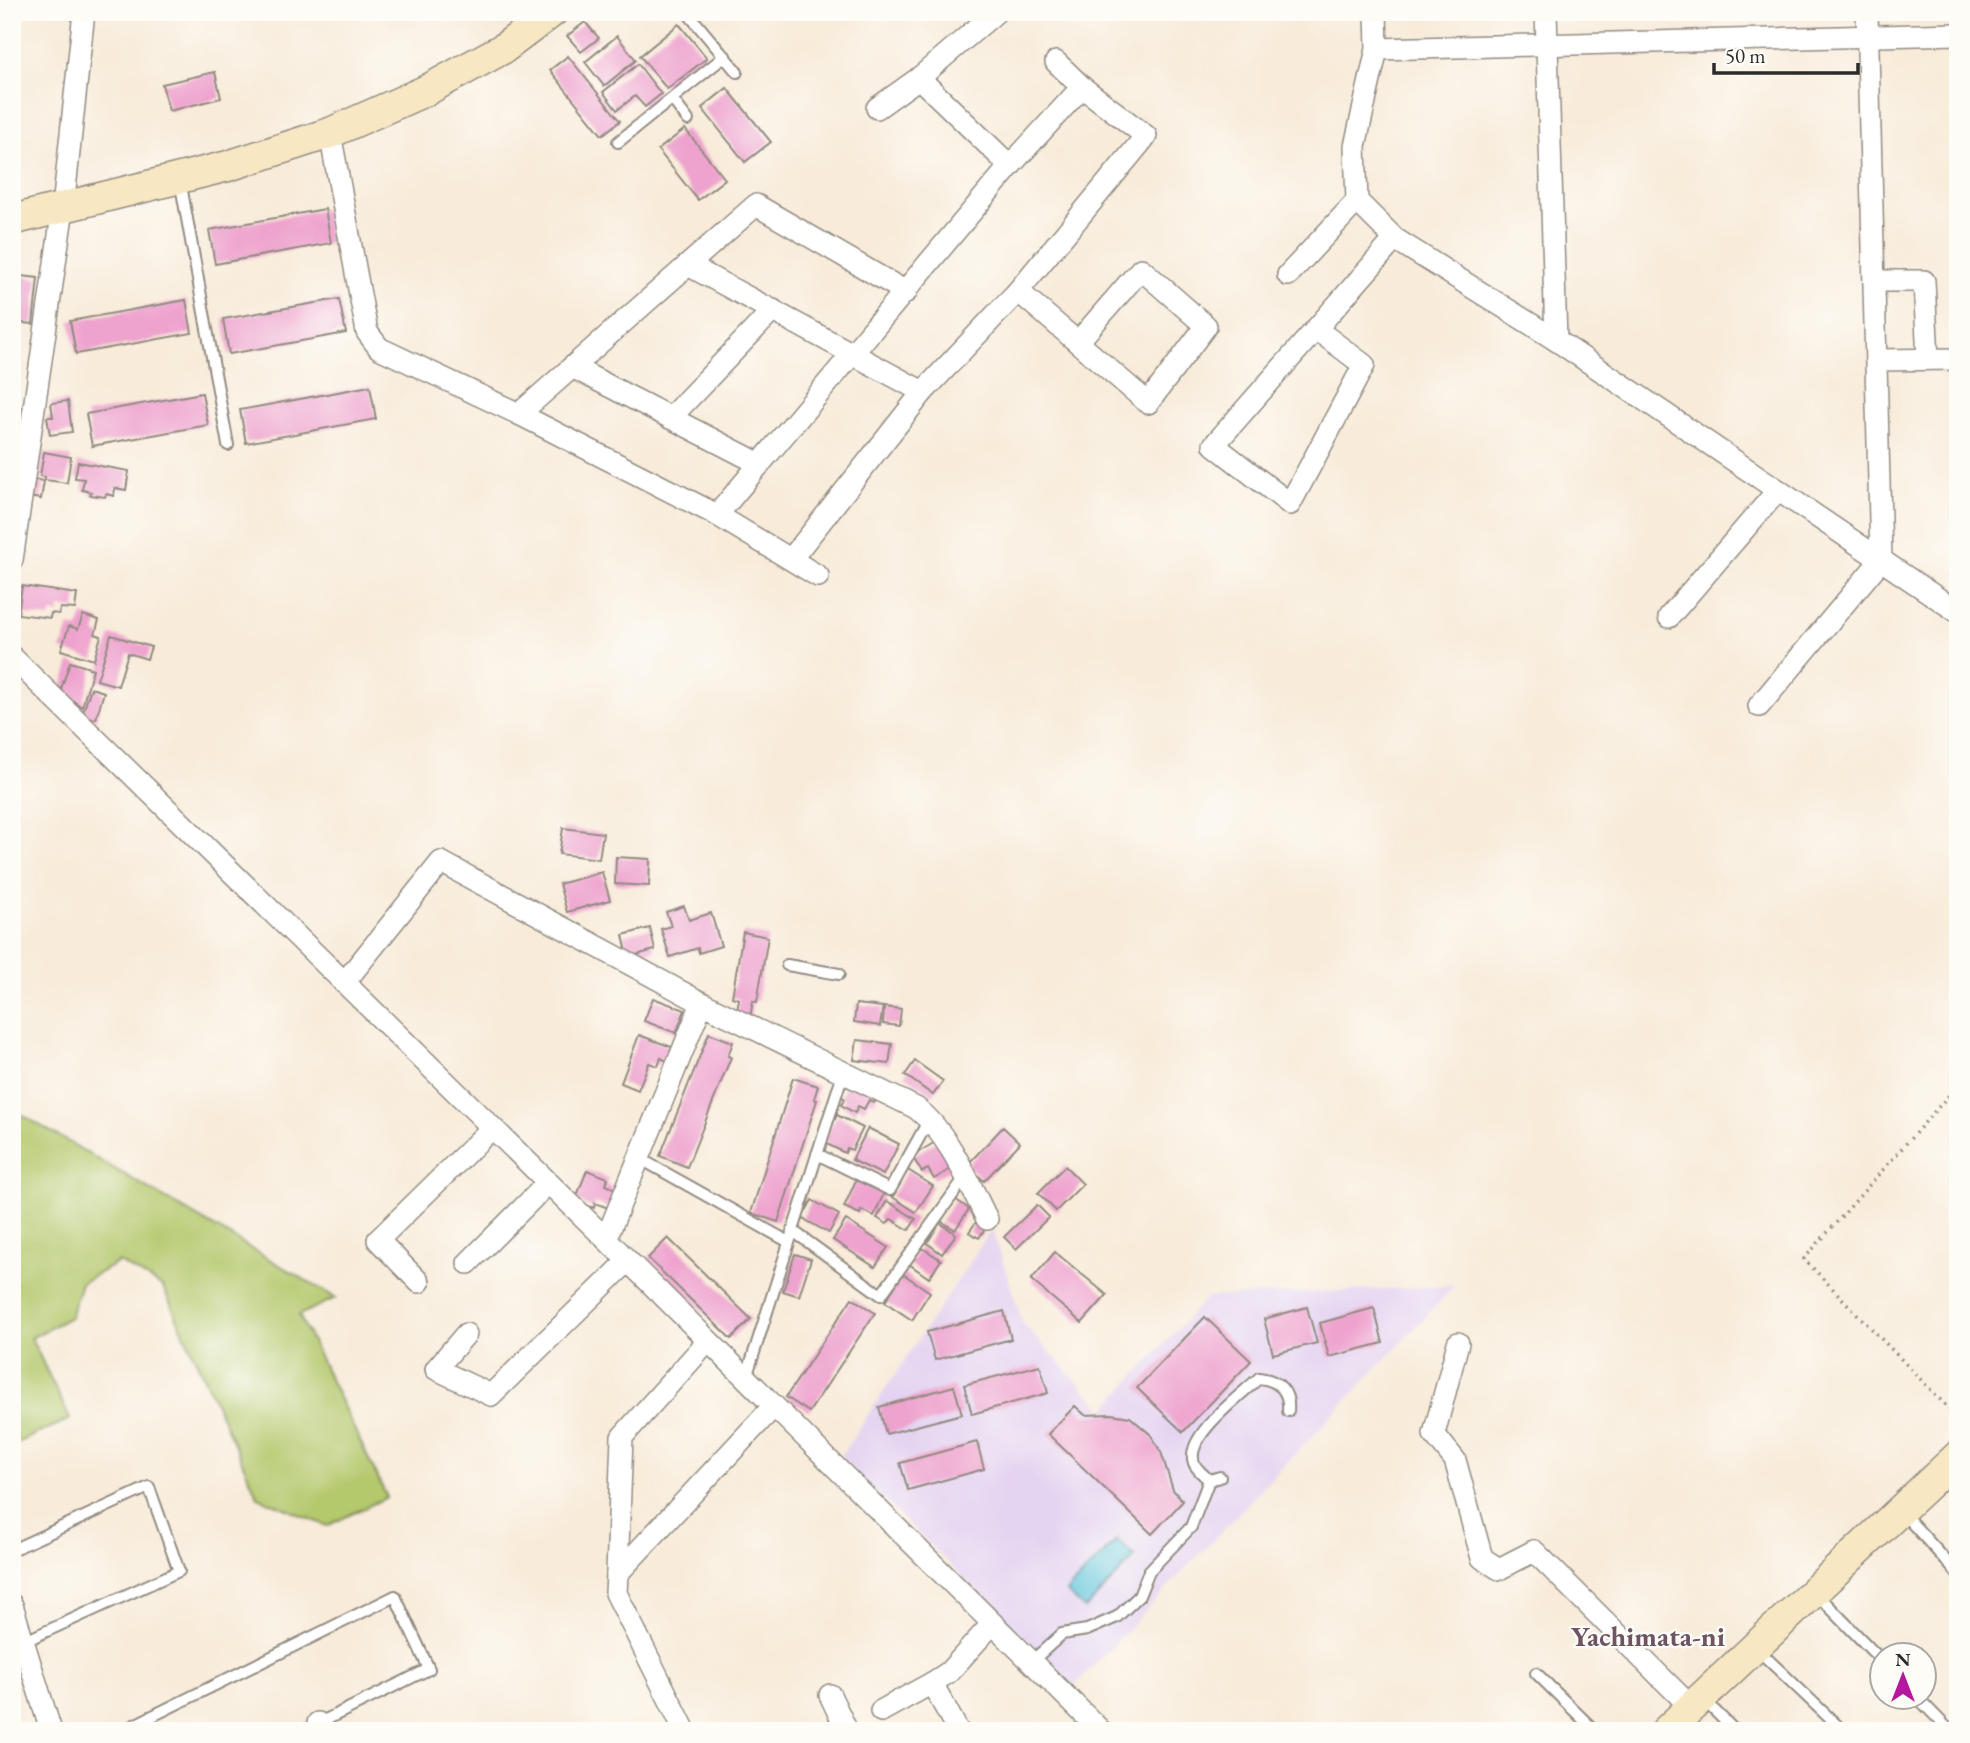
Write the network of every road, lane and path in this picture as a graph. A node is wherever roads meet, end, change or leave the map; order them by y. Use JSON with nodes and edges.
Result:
{"nodes":[{"id":1,"x":85,"y":12,"type":"edge"},
{"id":2,"x":552,"y":12,"type":"edge"},
{"id":3,"x":687,"y":12,"type":"edge"},
{"id":4,"x":996,"y":12,"type":"edge"},
{"id":5,"x":1376,"y":12,"type":"edge"},
{"id":6,"x":1546,"y":12,"type":"edge"},
{"id":7,"x":1867,"y":12,"type":"edge"},
{"id":8,"x":1958,"y":34,"type":"edge"},
{"id":9,"x":1867,"y":37,"type":"junction"},
{"id":10,"x":1546,"y":44,"type":"junction"},
{"id":11,"x":1377,"y":48,"type":"junction"},
{"id":12,"x":725,"y":57,"type":"junction"},
{"id":13,"x":1056,"y":62,"type":"dead end"},
{"id":14,"x":737,"y":72,"type":"dead end"},
{"id":15,"x":919,"y":78,"type":"junction"},
{"id":16,"x":1082,"y":87,"type":"junction"},
{"id":17,"x":672,"y":99,"type":"junction"},
{"id":18,"x":877,"y":108,"type":"dead end"},
{"id":19,"x":688,"y":120,"type":"dead end"},
{"id":20,"x":330,"y":133,"type":"junction"},
{"id":21,"x":618,"y":142,"type":"dead end"},
{"id":22,"x":1010,"y":166,"type":"junction"},
{"id":23,"x":180,"y":178,"type":"junction"},
{"id":24,"x":1357,"y":201,"type":"junction"},
{"id":25,"x":63,"y":208,"type":"junction"},
{"id":26,"x":12,"y":220,"type":"edge"},
{"id":27,"x":1395,"y":239,"type":"junction"},
{"id":28,"x":688,"y":265,"type":"junction"},
{"id":29,"x":1288,"y":275,"type":"dead end"},
{"id":30,"x":1874,"y":281,"type":"junction"},
{"id":31,"x":1018,"y":291,"type":"junction"},
{"id":32,"x":906,"y":292,"type":"junction"},
{"id":33,"x":773,"y":310,"type":"junction"},
{"id":34,"x":1316,"y":329,"type":"junction"},
{"id":35,"x":1556,"y":340,"type":"junction"},
{"id":36,"x":1077,"y":342,"type":"junction"},
{"id":37,"x":854,"y":353,"type":"junction"},
{"id":38,"x":1928,"y":359,"type":"junction"},
{"id":39,"x":1958,"y":359,"type":"edge"},
{"id":40,"x":1876,"y":360,"type":"junction"},
{"id":41,"x":572,"y":367,"type":"junction"},
{"id":42,"x":923,"y":392,"type":"junction"},
{"id":43,"x":519,"y":414,"type":"junction"},
{"id":44,"x":670,"y":418,"type":"junction"},
{"id":45,"x":228,"y":445,"type":"dead end"},
{"id":46,"x":760,"y":464,"type":"junction"},
{"id":47,"x":18,"y":485,"type":"edge"},
{"id":48,"x":1778,"y":490,"type":"junction"},
{"id":49,"x":717,"y":515,"type":"junction"},
{"id":50,"x":792,"y":558,"type":"junction"},
{"id":51,"x":12,"y":560,"type":"edge"},
{"id":52,"x":1881,"y":560,"type":"junction"},
{"id":53,"x":818,"y":576,"type":"dead end"},
{"id":54,"x":1958,"y":612,"type":"edge"},
{"id":55,"x":1669,"y":617,"type":"dead end"},
{"id":56,"x":12,"y":657,"type":"edge"},
{"id":57,"x":1759,"y":706,"type":"dead end"},
{"id":58,"x":787,"y":965,"type":"dead end"},
{"id":59,"x":839,"y":974,"type":"dead end"},
{"id":60,"x":344,"y":983,"type":"junction"},
{"id":61,"x":702,"y":1003,"type":"junction"},
{"id":62,"x":844,"y":1070,"type":"junction"},
{"id":63,"x":1958,"y":1085,"type":"edge"},
{"id":64,"x":930,"y":1118,"type":"junction"},
{"id":65,"x":492,"y":1128,"type":"junction"},
{"id":66,"x":817,"y":1154,"type":"junction"},
{"id":67,"x":639,"y":1158,"type":"junction"},
{"id":68,"x":966,"y":1176,"type":"junction"},
{"id":69,"x":548,"y":1183,"type":"junction"},
{"id":70,"x":987,"y":1219,"type":"dead end"},
{"id":71,"x":791,"y":1236,"type":"junction"},
{"id":72,"x":606,"y":1239,"type":"junction"},
{"id":73,"x":628,"y":1261,"type":"junction"},
{"id":74,"x":468,"y":1263,"type":"dead end"},
{"id":75,"x":419,"y":1282,"type":"dead end"},
{"id":76,"x":466,"y":1334,"type":"dead end"},
{"id":77,"x":708,"y":1341,"type":"junction"},
{"id":78,"x":1458,"y":1343,"type":"dead end"},
{"id":79,"x":746,"y":1378,"type":"junction"},
{"id":80,"x":774,"y":1406,"type":"junction"},
{"id":81,"x":1288,"y":1410,"type":"dead end"},
{"id":82,"x":1958,"y":1418,"type":"edge"},
{"id":83,"x":1958,"y":1456,"type":"edge"},
{"id":84,"x":1900,"y":1510,"type":"junction"},
{"id":85,"x":12,"y":1550,"type":"edge"},
{"id":86,"x":617,"y":1574,"type":"junction"},
{"id":87,"x":1958,"y":1574,"type":"edge"},
{"id":88,"x":1815,"y":1591,"type":"junction"},
{"id":89,"x":12,"y":1605,"type":"edge"},
{"id":90,"x":992,"y":1624,"type":"junction"},
{"id":91,"x":25,"y":1641,"type":"junction"},
{"id":92,"x":1868,"y":1646,"type":"edge"},
{"id":93,"x":1755,"y":1647,"type":"junction"},
{"id":94,"x":1031,"y":1662,"type":"junction"},
{"id":95,"x":1536,"y":1673,"type":"dead end"},
{"id":96,"x":932,"y":1683,"type":"junction"},
{"id":97,"x":830,"y":1695,"type":"dead end"},
{"id":98,"x":1696,"y":1702,"type":"junction"},
{"id":99,"x":881,"y":1711,"type":"dead end"},
{"id":100,"x":1932,"y":1712,"type":"edge"},
{"id":101,"x":314,"y":1728,"type":"edge"},
{"id":102,"x":51,"y":1731,"type":"edge"},
{"id":103,"x":122,"y":1731,"type":"edge"},
{"id":104,"x":685,"y":1731,"type":"edge"},
{"id":105,"x":847,"y":1731,"type":"edge"},
{"id":106,"x":958,"y":1731,"type":"edge"},
{"id":107,"x":1101,"y":1731,"type":"edge"},
{"id":108,"x":1595,"y":1731,"type":"edge"},
{"id":109,"x":1667,"y":1731,"type":"edge"},
{"id":110,"x":1735,"y":1731,"type":"edge"},
{"id":111,"x":1843,"y":1731,"type":"edge"},
{"id":112,"x":1950,"y":1731,"type":"edge"}],
"edges":[{"from":1,"to":25,"type":"street"},
{"from":2,"to":20,"type":"street"},
{"from":3,"to":12,"type":"lane"},
{"from":4,"to":15,"type":"street"},
{"from":5,"to":11,"type":"street"},
{"from":6,"to":10,"type":"street"},
{"from":7,"to":9,"type":"street"},
{"from":8,"to":9,"type":"street"},
{"from":9,"to":10,"type":"street"},
{"from":9,"to":30,"type":"street"},
{"from":10,"to":11,"type":"street"},
{"from":10,"to":35,"type":"street"},
{"from":11,"to":24,"type":"street"},
{"from":12,"to":14,"type":"lane"},
{"from":12,"to":17,"type":"lane"},
{"from":13,"to":16,"type":"street"},
{"from":15,"to":18,"type":"street"},
{"from":15,"to":22,"type":"street"},
{"from":16,"to":22,"type":"street"},
{"from":16,"to":31,"type":"street"},
{"from":17,"to":19,"type":"lane"},
{"from":17,"to":21,"type":"lane"},
{"from":20,"to":23,"type":"street"},
{"from":20,"to":43,"type":"street"},
{"from":22,"to":32,"type":"street"},
{"from":23,"to":25,"type":"street"},
{"from":23,"to":45,"type":"lane"},
{"from":24,"to":27,"type":"street"},
{"from":24,"to":29,"type":"street"},
{"from":25,"to":26,"type":"street"},
{"from":25,"to":47,"type":"street"},
{"from":27,"to":34,"type":"street"},
{"from":27,"to":35,"type":"street"},
{"from":28,"to":32,"type":"street"},
{"from":28,"to":33,"type":"street"},
{"from":28,"to":41,"type":"street"},
{"from":30,"to":38,"type":"street"},
{"from":30,"to":40,"type":"street"},
{"from":31,"to":36,"type":"street"},
{"from":31,"to":42,"type":"street"},
{"from":32,"to":37,"type":"street"},
{"from":33,"to":37,"type":"street"},
{"from":33,"to":44,"type":"street"},
{"from":34,"to":34,"type":"street"},
{"from":35,"to":48,"type":"street"},
{"from":36,"to":36,"type":"street"},
{"from":37,"to":42,"type":"street"},
{"from":37,"to":46,"type":"street"},
{"from":38,"to":39,"type":"street"},
{"from":38,"to":40,"type":"street"},
{"from":40,"to":52,"type":"street"},
{"from":41,"to":43,"type":"street"},
{"from":41,"to":44,"type":"street"},
{"from":42,"to":50,"type":"street"},
{"from":43,"to":49,"type":"street"},
{"from":44,"to":46,"type":"street"},
{"from":46,"to":49,"type":"street"},
{"from":47,"to":51,"type":"street"},
{"from":48,"to":52,"type":"street"},
{"from":48,"to":55,"type":"street"},
{"from":49,"to":50,"type":"street"},
{"from":50,"to":53,"type":"street"},
{"from":52,"to":54,"type":"street"},
{"from":52,"to":57,"type":"street"},
{"from":56,"to":60,"type":"street"},
{"from":58,"to":59,"type":"lane"},
{"from":60,"to":61,"type":"street"},
{"from":60,"to":65,"type":"street"},
{"from":61,"to":62,"type":"street"},
{"from":61,"to":67,"type":"street"},
{"from":62,"to":64,"type":"street"},
{"from":62,"to":66,"type":"lane"},
{"from":63,"to":82,"type":"path"},
{"from":64,"to":66,"type":"lane"},
{"from":64,"to":68,"type":"street"},
{"from":65,"to":69,"type":"street"},
{"from":65,"to":75,"type":"street"},
{"from":66,"to":71,"type":"lane"},
{"from":67,"to":71,"type":"lane"},
{"from":67,"to":72,"type":"street"},
{"from":68,"to":70,"type":"street"},
{"from":68,"to":71,"type":"lane"},
{"from":69,"to":72,"type":"street"},
{"from":69,"to":74,"type":"street"},
{"from":71,"to":79,"type":"lane"},
{"from":72,"to":73,"type":"street"},
{"from":73,"to":76,"type":"street"},
{"from":73,"to":77,"type":"street"},
{"from":77,"to":79,"type":"street"},
{"from":77,"to":86,"type":"street"},
{"from":78,"to":98,"type":"street"},
{"from":79,"to":80,"type":"street"},
{"from":80,"to":86,"type":"street"},
{"from":80,"to":90,"type":"street"},
{"from":81,"to":94,"type":"lane"},
{"from":83,"to":84,"type":"street"},
{"from":84,"to":87,"type":"lane"},
{"from":84,"to":88,"type":"street"},
{"from":85,"to":91,"type":"lane"},
{"from":86,"to":104,"type":"street"},
{"from":88,"to":92,"type":"lane"},
{"from":88,"to":93,"type":"street"},
{"from":89,"to":91,"type":"street"},
{"from":90,"to":94,"type":"street"},
{"from":90,"to":96,"type":"street"},
{"from":91,"to":102,"type":"street"},
{"from":93,"to":98,"type":"street"},
{"from":93,"to":111,"type":"lane"},
{"from":94,"to":107,"type":"street"},
{"from":95,"to":108,"type":"lane"},
{"from":96,"to":99,"type":"street"},
{"from":96,"to":106,"type":"street"},
{"from":97,"to":105,"type":"street"},
{"from":98,"to":109,"type":"street"},
{"from":98,"to":110,"type":"lane"},
{"from":100,"to":112,"type":"lane"},
{"from":101,"to":103,"type":"lane"}]}
